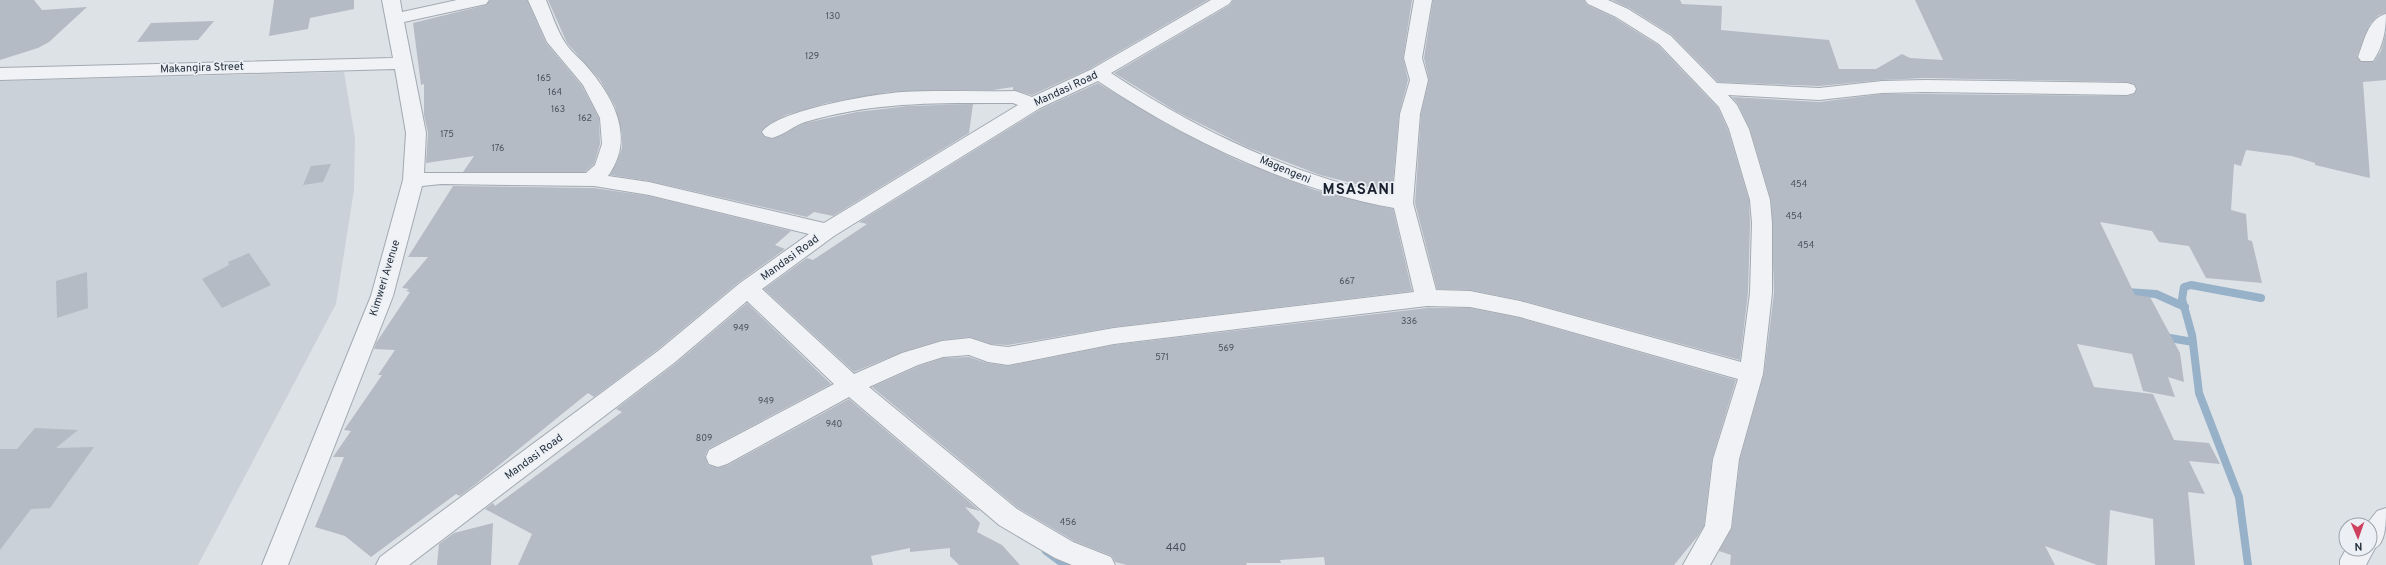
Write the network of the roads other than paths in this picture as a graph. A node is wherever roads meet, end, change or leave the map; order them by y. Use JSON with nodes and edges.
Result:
{"nodes":[{"id":1,"x":391,"y":0,"type":"edge"},
{"id":2,"x":480,"y":0,"type":"edge"},
{"id":3,"x":537,"y":0,"type":"edge"},
{"id":4,"x":1423,"y":0,"type":"edge"},
{"id":5,"x":1594,"y":0,"type":"edge"},
{"id":6,"x":1215,"y":1,"type":"edge"},
{"id":7,"x":394,"y":19,"type":"junction"},
{"id":8,"x":2386,"y":20,"type":"edge"},
{"id":9,"x":2367,"y":56,"type":"dead end"},
{"id":10,"x":404,"y":63,"type":"junction"},
{"id":11,"x":1099,"y":73,"type":"junction"},
{"id":12,"x":0,"y":74,"type":"edge"},
{"id":13,"x":1710,"y":88,"type":"junction"},
{"id":14,"x":2127,"y":89,"type":"dead end"},
{"id":15,"x":1033,"y":104,"type":"junction"},
{"id":16,"x":772,"y":132,"type":"dead end"},
{"id":17,"x":413,"y":180,"type":"junction"},
{"id":18,"x":594,"y":180,"type":"junction"},
{"id":19,"x":1403,"y":203,"type":"junction"},
{"id":20,"x":827,"y":231,"type":"junction"},
{"id":21,"x":748,"y":288,"type":"junction"},
{"id":22,"x":1427,"y":298,"type":"junction"},
{"id":23,"x":1751,"y":374,"type":"junction"},
{"id":24,"x":852,"y":385,"type":"junction"},
{"id":25,"x":718,"y":457,"type":"dead end"},
{"id":26,"x":2386,"y":519,"type":"edge"},
{"id":27,"x":2378,"y":529,"type":"edge"},
{"id":28,"x":275,"y":565,"type":"edge"},
{"id":29,"x":389,"y":565,"type":"edge"},
{"id":30,"x":1102,"y":565,"type":"edge"},
{"id":31,"x":1696,"y":565,"type":"edge"}],
"edges":[{"from":1,"to":7,"type":"street","name":"Kimweri Avenue"},
{"from":2,"to":7,"type":"street"},
{"from":3,"to":18,"type":"street"},
{"from":4,"to":19,"type":"street"},
{"from":5,"to":13,"type":"street"},
{"from":6,"to":11,"type":"street","name":"Mandasi Road"},
{"from":7,"to":10,"type":"street","name":"Kimweri Avenue"},
{"from":8,"to":9,"type":"street"},
{"from":10,"to":12,"type":"street","name":"Makangira Street"},
{"from":10,"to":17,"type":"street","name":"Kimweri Avenue"},
{"from":11,"to":15,"type":"street","name":"Mandasi Road"},
{"from":11,"to":19,"type":"street","name":"Magengeni"},
{"from":13,"to":14,"type":"street"},
{"from":13,"to":23,"type":"street"},
{"from":15,"to":16,"type":"street"},
{"from":15,"to":20,"type":"street","name":"Mandasi Road"},
{"from":17,"to":18,"type":"street"},
{"from":17,"to":28,"type":"street","name":"Kimweri Avenue"},
{"from":18,"to":20,"type":"street"},
{"from":19,"to":22,"type":"street"},
{"from":20,"to":21,"type":"street","name":"Mandasi Road"},
{"from":21,"to":24,"type":"street"},
{"from":21,"to":29,"type":"street","name":"Mandasi Road"},
{"from":22,"to":23,"type":"street"},
{"from":22,"to":24,"type":"street"},
{"from":23,"to":31,"type":"street"},
{"from":24,"to":25,"type":"street"},
{"from":24,"to":30,"type":"street"},
{"from":26,"to":27,"type":"street"}]}
